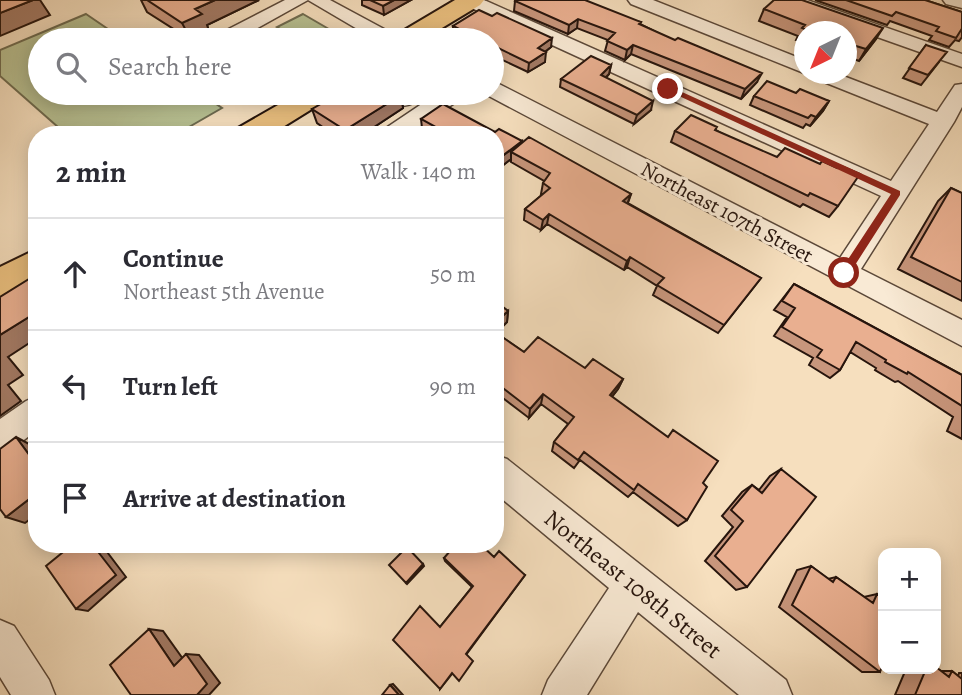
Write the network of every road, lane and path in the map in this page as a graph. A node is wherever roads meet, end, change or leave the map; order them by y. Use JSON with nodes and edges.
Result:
{"nodes":[{"id":1,"x":299,"y":0,"type":"edge"},
{"id":2,"x":472,"y":0,"type":"edge"},
{"id":3,"x":637,"y":0,"type":"edge"},
{"id":4,"x":790,"y":0,"type":"edge"},
{"id":5,"x":324,"y":2,"type":"edge"},
{"id":6,"x":245,"y":28,"type":"edge"},
{"id":7,"x":369,"y":28,"type":"edge"},
{"id":8,"x":425,"y":28,"type":"edge"},
{"id":9,"x":962,"y":61,"type":"edge"},
{"id":10,"x":794,"y":63,"type":"edge"},
{"id":11,"x":846,"y":84,"type":"edge"},
{"id":12,"x":962,"y":90,"type":"edge"},
{"id":13,"x":504,"y":95,"type":"edge"},
{"id":14,"x":298,"y":105,"type":"edge"},
{"id":15,"x":434,"y":105,"type":"edge"},
{"id":16,"x":943,"y":122,"type":"junction"},
{"id":17,"x":263,"y":126,"type":"edge"},
{"id":18,"x":404,"y":126,"type":"edge"},
{"id":19,"x":896,"y":193,"type":"junction"},
{"id":20,"x":28,"y":267,"type":"edge"},
{"id":21,"x":844,"y":273,"type":"junction"},
{"id":22,"x":0,"y":284,"type":"edge"},
{"id":23,"x":962,"y":334,"type":"edge"},
{"id":24,"x":28,"y":418,"type":"edge"},
{"id":25,"x":0,"y":438,"type":"edge"},
{"id":26,"x":504,"y":478,"type":"edge"},
{"id":27,"x":633,"y":585,"type":"junction"},
{"id":28,"x":0,"y":640,"type":"edge"},
{"id":29,"x":34,"y":695,"type":"edge"},
{"id":30,"x":564,"y":695,"type":"edge"},
{"id":31,"x":771,"y":695,"type":"edge"}],
"edges":[{"from":1,"to":6,"type":"street"},
{"from":2,"to":8,"type":"main road"},
{"from":2,"to":19,"type":"street"},
{"from":3,"to":10,"type":"street"},
{"from":4,"to":9,"type":"street"},
{"from":5,"to":7,"type":"street"},
{"from":11,"to":16,"type":"street"},
{"from":12,"to":16,"type":"street"},
{"from":13,"to":21,"type":"street","name":"Northeast 107th Street"},
{"from":14,"to":17,"type":"main road"},
{"from":15,"to":18,"type":"street"},
{"from":16,"to":19,"type":"street"},
{"from":19,"to":21,"type":"street"},
{"from":20,"to":22,"type":"main road"},
{"from":21,"to":23,"type":"street","name":"Northeast 107th Street"},
{"from":24,"to":25,"type":"street"},
{"from":26,"to":27,"type":"street","name":"Northeast 108th Street"},
{"from":27,"to":30,"type":"street"},
{"from":27,"to":31,"type":"street","name":"Northeast 108th Street"},
{"from":28,"to":29,"type":"street"}]}
